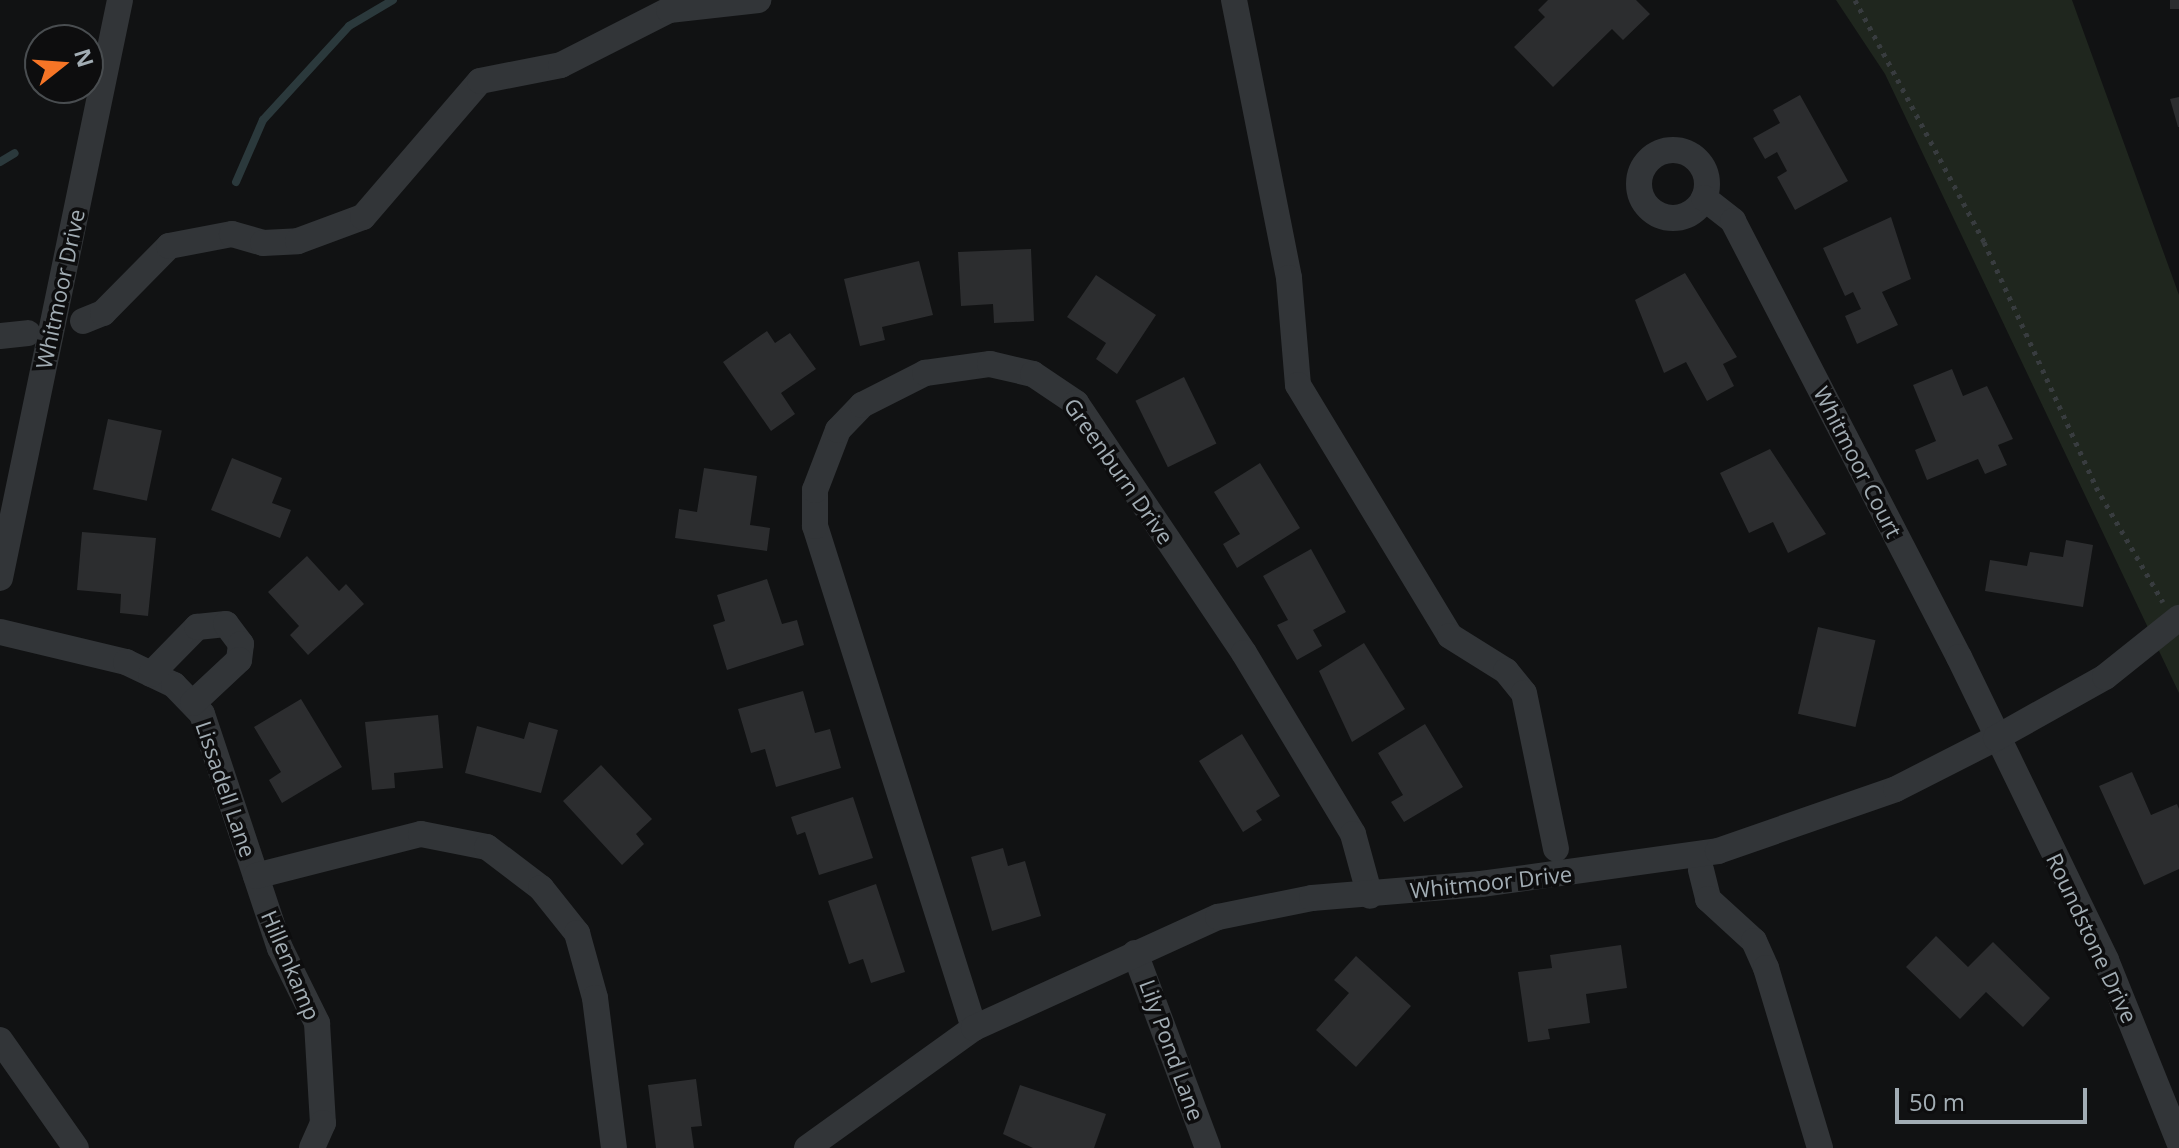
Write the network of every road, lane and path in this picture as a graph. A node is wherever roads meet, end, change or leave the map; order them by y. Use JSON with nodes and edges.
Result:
{"nodes":[{"id":1,"x":120,"y":0,"type":"edge"},
{"id":2,"x":758,"y":0,"type":"edge"},
{"id":3,"x":1234,"y":0,"type":"edge"},
{"id":4,"x":1855,"y":0,"type":"edge"},
{"id":5,"x":1704,"y":198,"type":"dead end"},
{"id":6,"x":83,"y":321,"type":"dead end"},
{"id":7,"x":28,"y":333,"type":"dead end"},
{"id":8,"x":0,"y":336,"type":"edge"},
{"id":9,"x":0,"y":578,"type":"edge"},
{"id":10,"x":2177,"y":620,"type":"edge"},
{"id":11,"x":0,"y":632,"type":"edge"},
{"id":12,"x":151,"y":674,"type":"junction"},
{"id":13,"x":193,"y":703,"type":"junction"},
{"id":14,"x":1996,"y":738,"type":"junction"},
{"id":15,"x":1556,"y":849,"type":"dead end"},
{"id":16,"x":1701,"y":870,"type":"dead end"},
{"id":17,"x":256,"y":876,"type":"junction"},
{"id":18,"x":1370,"y":896,"type":"junction"},
{"id":19,"x":1135,"y":953,"type":"junction"},
{"id":20,"x":974,"y":1028,"type":"junction"},
{"id":21,"x":0,"y":1040,"type":"edge"},
{"id":22,"x":2179,"y":1142,"type":"edge"},
{"id":23,"x":76,"y":1148,"type":"edge"},
{"id":24,"x":312,"y":1148,"type":"edge"},
{"id":25,"x":614,"y":1148,"type":"edge"},
{"id":26,"x":807,"y":1148,"type":"edge"},
{"id":27,"x":1208,"y":1148,"type":"edge"},
{"id":28,"x":1820,"y":1148,"type":"edge"}],
"edges":[{"from":1,"to":9,"type":"street","name":"Whitmoor Drive"},
{"from":2,"to":6,"type":"street"},
{"from":3,"to":15,"type":"street"},
{"from":4,"to":10,"type":"path"},
{"from":5,"to":14,"type":"street","name":"Whitmoor Court"},
{"from":7,"to":8,"type":"street"},
{"from":10,"to":14,"type":"street","name":"Whitmoor Drive"},
{"from":11,"to":12,"type":"street","name":"Lissadell Lane"},
{"from":12,"to":13,"type":"street","name":"Lissadell Lane"},
{"from":12,"to":13,"type":"street","name":"Lissadell Lane"},
{"from":13,"to":17,"type":"street","name":"Lissadell Lane"},
{"from":14,"to":18,"type":"street","name":"Whitmoor Drive"},
{"from":14,"to":22,"type":"street","name":"Roundstone Drive"},
{"from":16,"to":28,"type":"street"},
{"from":17,"to":24,"type":"street","name":"Hillenkamp"},
{"from":17,"to":25,"type":"street"},
{"from":18,"to":19,"type":"street","name":"Whitmoor Drive"},
{"from":18,"to":20,"type":"street","name":"Greenburn Drive"},
{"from":19,"to":20,"type":"street","name":"Whitmoor Drive"},
{"from":19,"to":27,"type":"street","name":"Lily Pond Lane"},
{"from":20,"to":26,"type":"street","name":"Whitmoor Drive"},
{"from":21,"to":23,"type":"street"}]}
